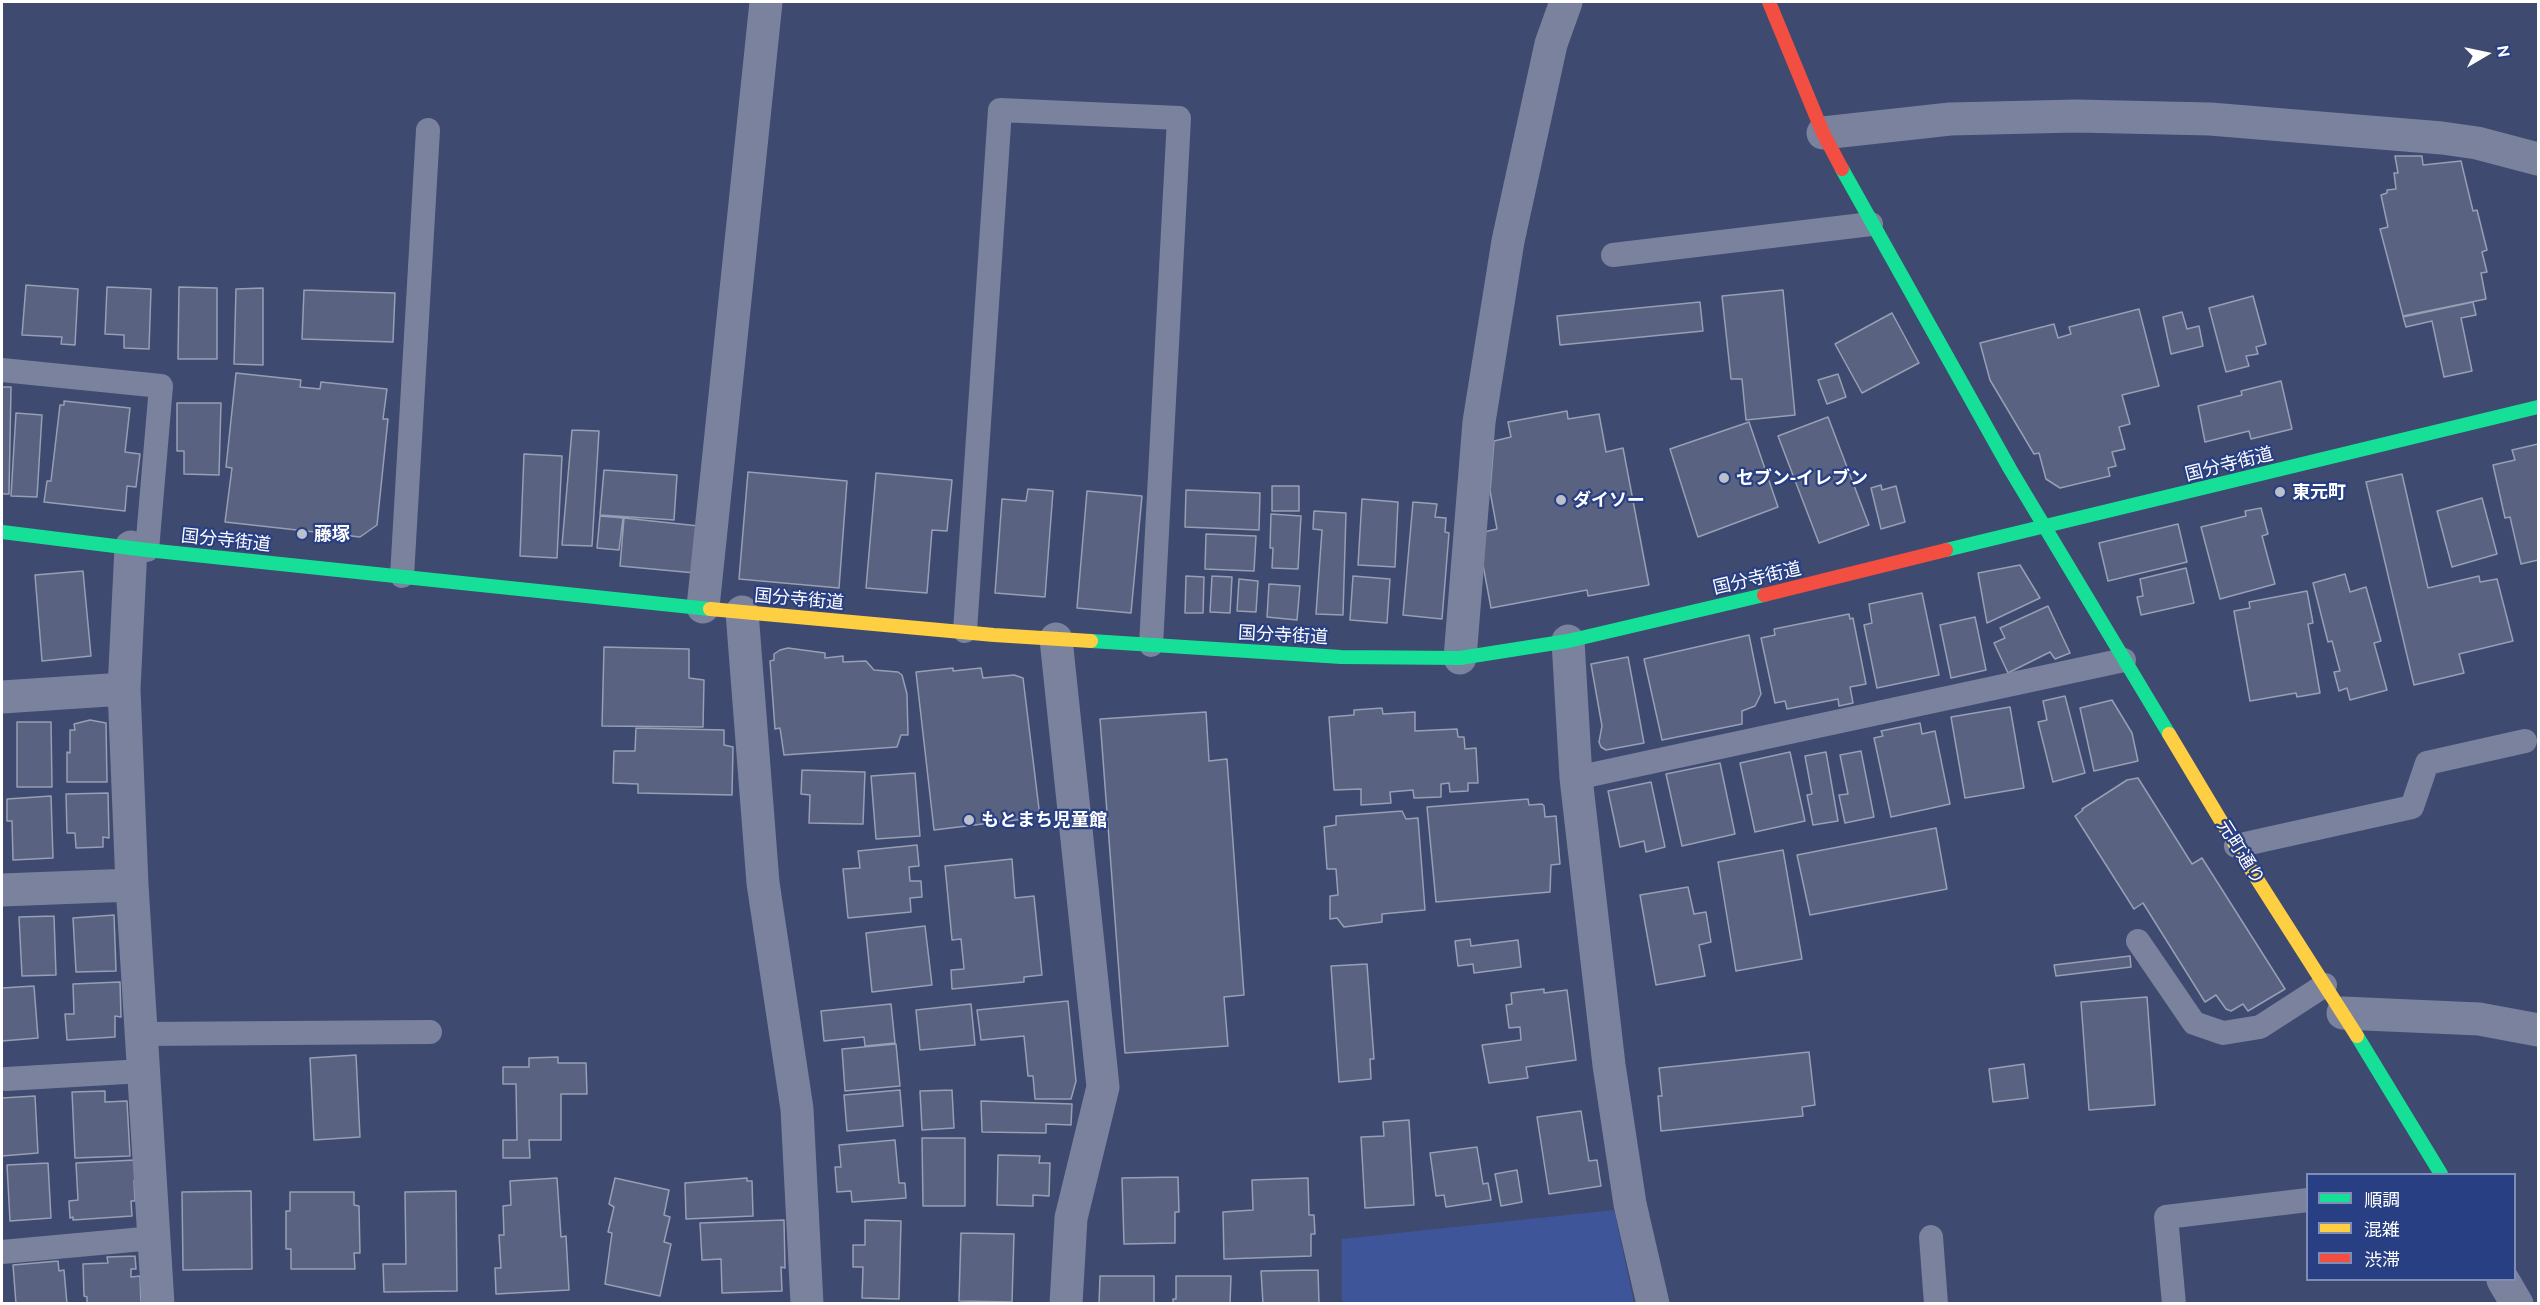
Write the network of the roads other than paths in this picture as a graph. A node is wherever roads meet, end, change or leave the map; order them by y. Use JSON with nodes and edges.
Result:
{"nodes":[{"id":1,"x":766,"y":2,"type":"edge"},
{"id":2,"x":1566,"y":2,"type":"edge"},
{"id":3,"x":1769,"y":2,"type":"edge"},
{"id":4,"x":428,"y":130,"type":"dead end"},
{"id":5,"x":1823,"y":133,"type":"junction"},
{"id":6,"x":2538,"y":159,"type":"edge"},
{"id":7,"x":1871,"y":224,"type":"junction"},
{"id":8,"x":1613,"y":255,"type":"dead end"},
{"id":9,"x":2,"y":370,"type":"edge"},
{"id":10,"x":2538,"y":407,"type":"edge"},
{"id":11,"x":2044,"y":529,"type":"junction"},
{"id":12,"x":2,"y":532,"type":"edge"},
{"id":13,"x":139,"y":548,"type":"junction"},
{"id":14,"x":402,"y":576,"type":"junction"},
{"id":15,"x":703,"y":607,"type":"junction"},
{"id":16,"x":742,"y":612,"type":"junction"},
{"id":17,"x":965,"y":631,"type":"junction"},
{"id":18,"x":1056,"y":639,"type":"junction"},
{"id":19,"x":1568,"y":641,"type":"junction"},
{"id":20,"x":1151,"y":645,"type":"junction"},
{"id":21,"x":1460,"y":658,"type":"junction"},
{"id":22,"x":2124,"y":660,"type":"junction"},
{"id":23,"x":124,"y":689,"type":"junction"},
{"id":24,"x":2,"y":697,"type":"edge"},
{"id":25,"x":2525,"y":741,"type":"dead end"},
{"id":26,"x":1576,"y":778,"type":"junction"},
{"id":27,"x":2236,"y":846,"type":"junction"},
{"id":28,"x":132,"y":885,"type":"junction"},
{"id":29,"x":2,"y":890,"type":"edge"},
{"id":30,"x":2138,"y":941,"type":"dead end"},
{"id":31,"x":2325,"y":985,"type":"junction"},
{"id":32,"x":2343,"y":1013,"type":"junction"},
{"id":33,"x":2538,"y":1030,"type":"edge"},
{"id":34,"x":430,"y":1032,"type":"dead end"},
{"id":35,"x":141,"y":1034,"type":"junction"},
{"id":36,"x":143,"y":1071,"type":"junction"},
{"id":37,"x":6,"y":1079,"type":"dead end"},
{"id":38,"x":2440,"y":1173,"type":"edge"},
{"id":39,"x":2306,"y":1200,"type":"edge"},
{"id":40,"x":1931,"y":1237,"type":"dead end"},
{"id":41,"x":154,"y":1238,"type":"junction"},
{"id":42,"x":2,"y":1252,"type":"edge"},
{"id":43,"x":2504,"y":1281,"type":"edge"},
{"id":44,"x":158,"y":1304,"type":"edge"},
{"id":45,"x":807,"y":1304,"type":"edge"},
{"id":46,"x":1066,"y":1304,"type":"edge"},
{"id":47,"x":1653,"y":1304,"type":"edge"},
{"id":48,"x":1936,"y":1304,"type":"edge"},
{"id":49,"x":2174,"y":1304,"type":"edge"},
{"id":50,"x":2517,"y":1304,"type":"edge"}],
"edges":[{"from":1,"to":15,"type":"street"},
{"from":2,"to":21,"type":"street"},
{"from":3,"to":5,"type":"main road","name":"元町通り"},
{"from":4,"to":14,"type":"lane"},
{"from":5,"to":6,"type":"street"},
{"from":5,"to":7,"type":"main road","name":"元町通り"},
{"from":7,"to":8,"type":"lane"},
{"from":7,"to":11,"type":"main road","name":"元町通り"},
{"from":9,"to":13,"type":"lane"},
{"from":10,"to":11,"type":"main road","name":"国分寺街道"},
{"from":11,"to":19,"type":"main road","name":"国分寺街道"},
{"from":11,"to":22,"type":"main road","name":"元町通り"},
{"from":12,"to":13,"type":"main road","name":"国分寺街道"},
{"from":13,"to":14,"type":"main road","name":"国分寺街道"},
{"from":13,"to":23,"type":"street"},
{"from":14,"to":15,"type":"main road","name":"国分寺街道"},
{"from":15,"to":16,"type":"main road","name":"国分寺街道"},
{"from":16,"to":17,"type":"main road","name":"国分寺街道"},
{"from":16,"to":45,"type":"street"},
{"from":17,"to":18,"type":"main road","name":"国分寺街道"},
{"from":17,"to":20,"type":"lane"},
{"from":18,"to":20,"type":"main road","name":"国分寺街道"},
{"from":18,"to":46,"type":"street"},
{"from":19,"to":21,"type":"main road","name":"国分寺街道"},
{"from":19,"to":26,"type":"street"},
{"from":20,"to":21,"type":"main road","name":"国分寺街道"},
{"from":22,"to":26,"type":"lane"},
{"from":22,"to":27,"type":"main road","name":"元町通り"},
{"from":23,"to":24,"type":"street"},
{"from":23,"to":28,"type":"street"},
{"from":25,"to":27,"type":"lane"},
{"from":26,"to":47,"type":"street"},
{"from":27,"to":31,"type":"main road","name":"元町通り"},
{"from":28,"to":29,"type":"street"},
{"from":28,"to":35,"type":"street"},
{"from":30,"to":31,"type":"lane"},
{"from":31,"to":32,"type":"main road","name":"元町通り"},
{"from":32,"to":33,"type":"street"},
{"from":32,"to":38,"type":"main road","name":"元町通り"},
{"from":34,"to":35,"type":"lane"},
{"from":35,"to":36,"type":"street"},
{"from":36,"to":37,"type":"lane"},
{"from":36,"to":41,"type":"street"},
{"from":39,"to":49,"type":"lane"},
{"from":40,"to":48,"type":"lane"},
{"from":41,"to":42,"type":"lane"},
{"from":41,"to":44,"type":"street"},
{"from":43,"to":50,"type":"street"}]}
